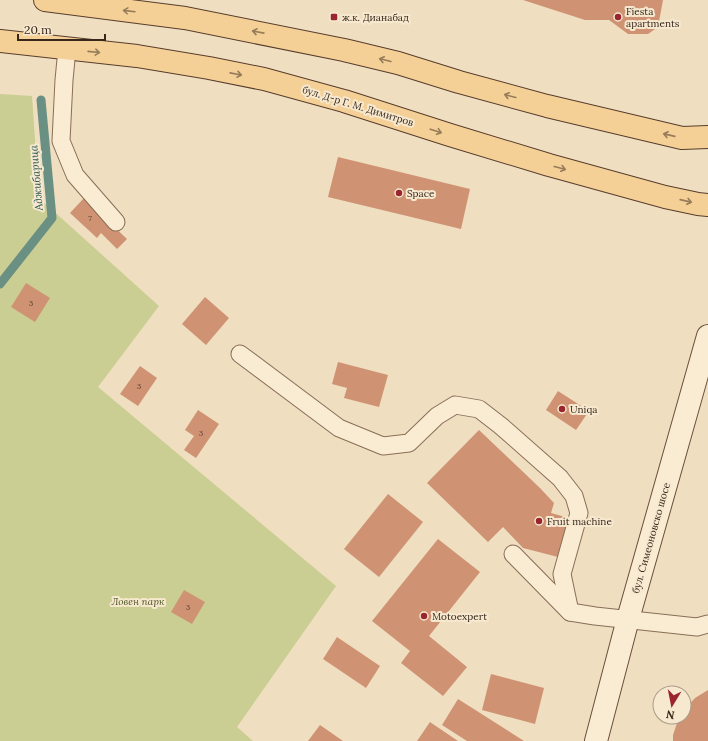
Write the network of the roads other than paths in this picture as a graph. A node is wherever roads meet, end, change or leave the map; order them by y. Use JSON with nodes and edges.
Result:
{"nodes":[{"id":1,"x":46,"y":0,"type":"edge"},
{"id":2,"x":0,"y":41,"type":"edge"},
{"id":3,"x":67,"y":49,"type":"junction"},
{"id":4,"x":708,"y":137,"type":"edge"},
{"id":5,"x":708,"y":205,"type":"edge"},
{"id":6,"x":116,"y":222,"type":"dead end"},
{"id":7,"x":708,"y":336,"type":"edge"},
{"id":8,"x":240,"y":354,"type":"dead end"},
{"id":9,"x":513,"y":554,"type":"dead end"},
{"id":10,"x":570,"y":612,"type":"junction"},
{"id":11,"x":628,"y":619,"type":"junction"},
{"id":12,"x":708,"y":624,"type":"edge"},
{"id":13,"x":596,"y":741,"type":"edge"}],
"edges":[{"from":4,"to":1,"type":"main road","one_way":true},
{"from":2,"to":3,"type":"main road","name":"бул. Д-р Г. М. Димитров"},
{"from":3,"to":5,"type":"main road","name":"бул. Д-р Г. М. Димитров","one_way":true},
{"from":3,"to":6,"type":"lane"},
{"from":7,"to":11,"type":"main road","name":"бул. Симеоновско шосе"},
{"from":8,"to":10,"type":"lane"},
{"from":9,"to":10,"type":"lane"},
{"from":10,"to":11,"type":"lane"},
{"from":11,"to":12,"type":"lane"},
{"from":11,"to":13,"type":"main road","name":"бул. Симеоновско шосе"}]}
